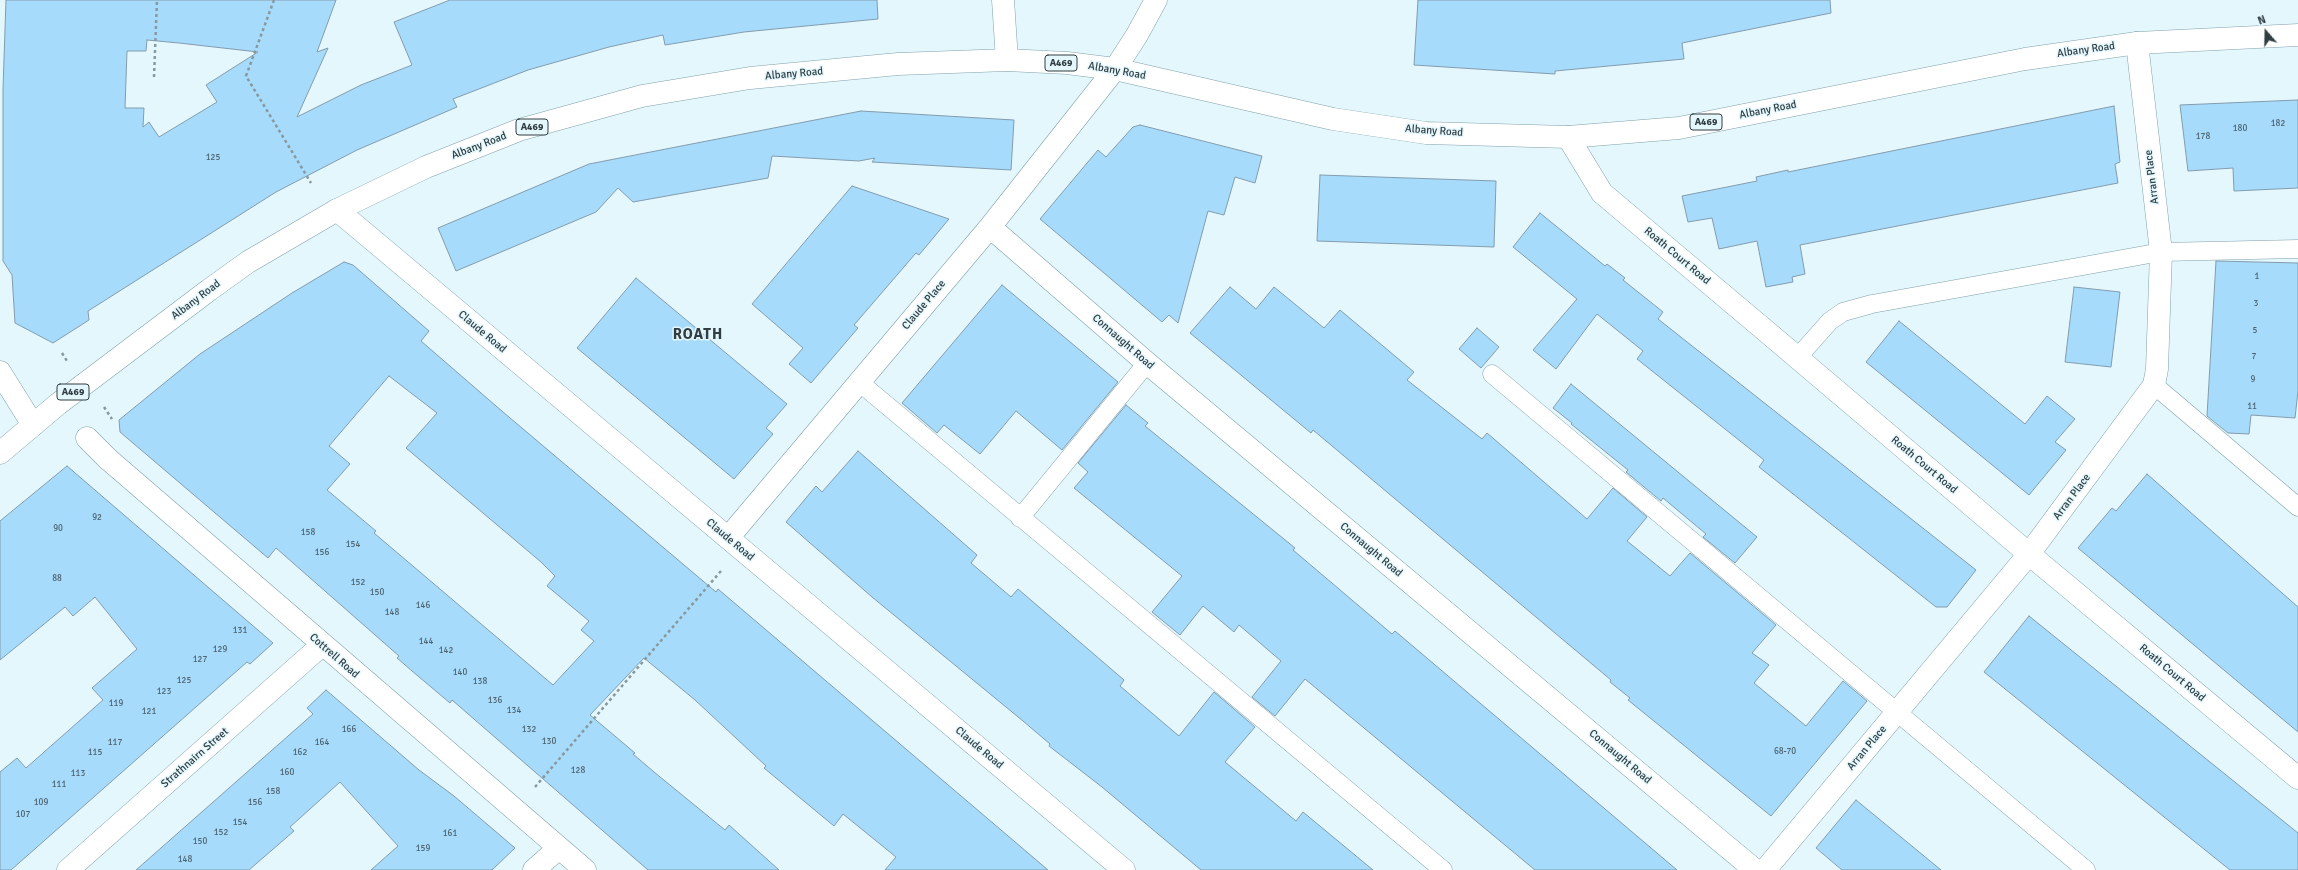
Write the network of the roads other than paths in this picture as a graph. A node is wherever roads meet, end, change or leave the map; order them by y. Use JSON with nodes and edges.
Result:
{"nodes":[{"id":1,"x":1003,"y":0,"type":"edge"},
{"id":2,"x":1156,"y":0,"type":"edge"},
{"id":3,"x":2298,"y":35,"type":"edge"},
{"id":4,"x":2137,"y":43,"type":"junction"},
{"id":5,"x":1007,"y":60,"type":"junction"},
{"id":6,"x":1115,"y":69,"type":"junction"},
{"id":7,"x":1568,"y":136,"type":"junction"},
{"id":8,"x":337,"y":210,"type":"junction"},
{"id":9,"x":990,"y":227,"type":"junction"},
{"id":10,"x":2298,"y":249,"type":"edge"},
{"id":11,"x":2161,"y":252,"type":"junction"},
{"id":12,"x":1798,"y":357,"type":"junction"},
{"id":13,"x":1147,"y":363,"type":"junction"},
{"id":14,"x":0,"y":372,"type":"edge"},
{"id":15,"x":1492,"y":374,"type":"dead end"},
{"id":16,"x":858,"y":382,"type":"junction"},
{"id":17,"x":2154,"y":385,"type":"junction"},
{"id":18,"x":33,"y":424,"type":"junction"},
{"id":19,"x":87,"y":438,"type":"dead end"},
{"id":20,"x":0,"y":453,"type":"edge"},
{"id":21,"x":2298,"y":507,"type":"edge"},
{"id":22,"x":1020,"y":518,"type":"junction"},
{"id":23,"x":734,"y":543,"type":"junction"},
{"id":24,"x":2029,"y":554,"type":"junction"},
{"id":25,"x":322,"y":645,"type":"junction"},
{"id":26,"x":1896,"y":712,"type":"junction"},
{"id":27,"x":2298,"y":778,"type":"edge"},
{"id":28,"x":559,"y":848,"type":"junction"},
{"id":29,"x":68,"y":870,"type":"edge"},
{"id":30,"x":534,"y":870,"type":"edge"},
{"id":31,"x":585,"y":870,"type":"edge"},
{"id":32,"x":1124,"y":870,"type":"edge"},
{"id":33,"x":1443,"y":870,"type":"edge"},
{"id":34,"x":1755,"y":870,"type":"edge"},
{"id":35,"x":1766,"y":870,"type":"edge"},
{"id":36,"x":2086,"y":870,"type":"edge"}],
"edges":[{"from":1,"to":5,"type":"street"},
{"from":2,"to":6,"type":"street","name":"Claude Place"},
{"from":3,"to":4,"type":"street","name":"Albany Road","number":"A469"},
{"from":4,"to":7,"type":"street","name":"Albany Road","number":"A469"},
{"from":4,"to":11,"type":"street","name":"Arran Place"},
{"from":5,"to":6,"type":"street","name":"Albany Road","number":"A469"},
{"from":5,"to":8,"type":"street","name":"Albany Road","number":"A469"},
{"from":6,"to":7,"type":"street","name":"Albany Road","number":"A469"},
{"from":6,"to":9,"type":"street","name":"Claude Place"},
{"from":7,"to":12,"type":"street","name":"Roath Court Road"},
{"from":8,"to":18,"type":"street","name":"Albany Road","number":"A469"},
{"from":8,"to":23,"type":"street","name":"Claude Road"},
{"from":9,"to":13,"type":"street","name":"Connaught Road"},
{"from":9,"to":16,"type":"street","name":"Claude Place"},
{"from":10,"to":11,"type":"lane"},
{"from":11,"to":12,"type":"lane"},
{"from":11,"to":17,"type":"street","name":"Arran Place"},
{"from":12,"to":24,"type":"street","name":"Roath Court Road"},
{"from":13,"to":22,"type":"lane"},
{"from":13,"to":34,"type":"street","name":"Connaught Road"},
{"from":14,"to":18,"type":"street"},
{"from":15,"to":26,"type":"lane"},
{"from":16,"to":22,"type":"lane"},
{"from":16,"to":23,"type":"street","name":"Claude Place"},
{"from":17,"to":21,"type":"lane"},
{"from":17,"to":24,"type":"street","name":"Arran Place"},
{"from":18,"to":20,"type":"street","name":"Albany Road","number":"A469"},
{"from":19,"to":25,"type":"street","name":"Cottrell Road"},
{"from":22,"to":33,"type":"lane"},
{"from":23,"to":32,"type":"street","name":"Claude Road"},
{"from":24,"to":26,"type":"street","name":"Arran Place"},
{"from":24,"to":27,"type":"street","name":"Roath Court Road"},
{"from":25,"to":28,"type":"street","name":"Cottrell Road"},
{"from":25,"to":29,"type":"street","name":"Strathnairn Street"},
{"from":26,"to":35,"type":"street","name":"Arran Place"},
{"from":26,"to":36,"type":"lane"},
{"from":28,"to":30,"type":"street"},
{"from":28,"to":31,"type":"street","name":"Cottrell Road"}]}
